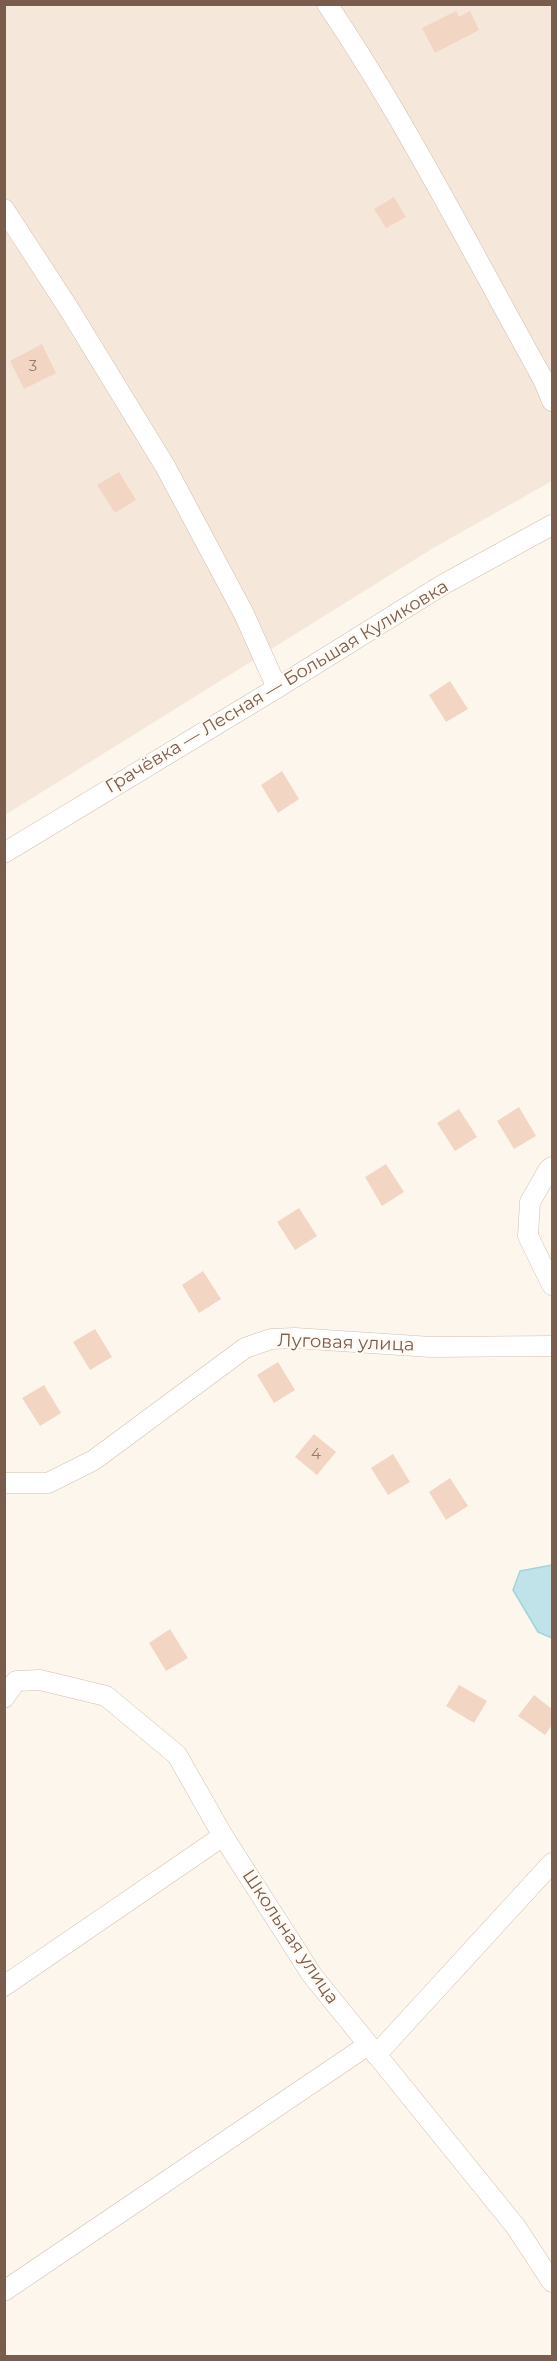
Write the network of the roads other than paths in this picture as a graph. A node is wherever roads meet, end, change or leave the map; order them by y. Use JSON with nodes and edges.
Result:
{"nodes":[{"id":1,"x":327,"y":4,"type":"edge"},
{"id":2,"x":4,"y":209,"type":"edge"},
{"id":3,"x":552,"y":401,"type":"edge"},
{"id":4,"x":552,"y":525,"type":"edge"},
{"id":5,"x":277,"y":688,"type":"junction"},
{"id":6,"x":4,"y":853,"type":"edge"},
{"id":7,"x":552,"y":1167,"type":"edge"},
{"id":8,"x":552,"y":1285,"type":"edge"},
{"id":9,"x":552,"y":1346,"type":"edge"},
{"id":10,"x":4,"y":1483,"type":"edge"},
{"id":11,"x":10,"y":1675,"type":"edge"},
{"id":12,"x":4,"y":1698,"type":"edge"},
{"id":13,"x":223,"y":1836,"type":"junction"},
{"id":14,"x":552,"y":1863,"type":"edge"},
{"id":15,"x":4,"y":1986,"type":"edge"},
{"id":16,"x":372,"y":2050,"type":"junction"},
{"id":17,"x":552,"y":2282,"type":"edge"},
{"id":18,"x":4,"y":2291,"type":"edge"}],
"edges":[{"from":1,"to":3,"type":"street"},
{"from":2,"to":5,"type":"street"},
{"from":4,"to":5,"type":"street","name":"Грачёвка — Лесная — Большая Куликовка"},
{"from":5,"to":6,"type":"street","name":"Грачёвка — Лесная — Большая Куликовка"},
{"from":7,"to":8,"type":"street"},
{"from":9,"to":10,"type":"street","name":"Луговая улица"},
{"from":11,"to":12,"type":"street"},
{"from":11,"to":13,"type":"street","name":"Школьная улица"},
{"from":13,"to":15,"type":"street"},
{"from":13,"to":16,"type":"street","name":"Школьная улица"},
{"from":14,"to":16,"type":"street"},
{"from":16,"to":17,"type":"street","name":"Школьная улица"},
{"from":16,"to":18,"type":"street"}]}
